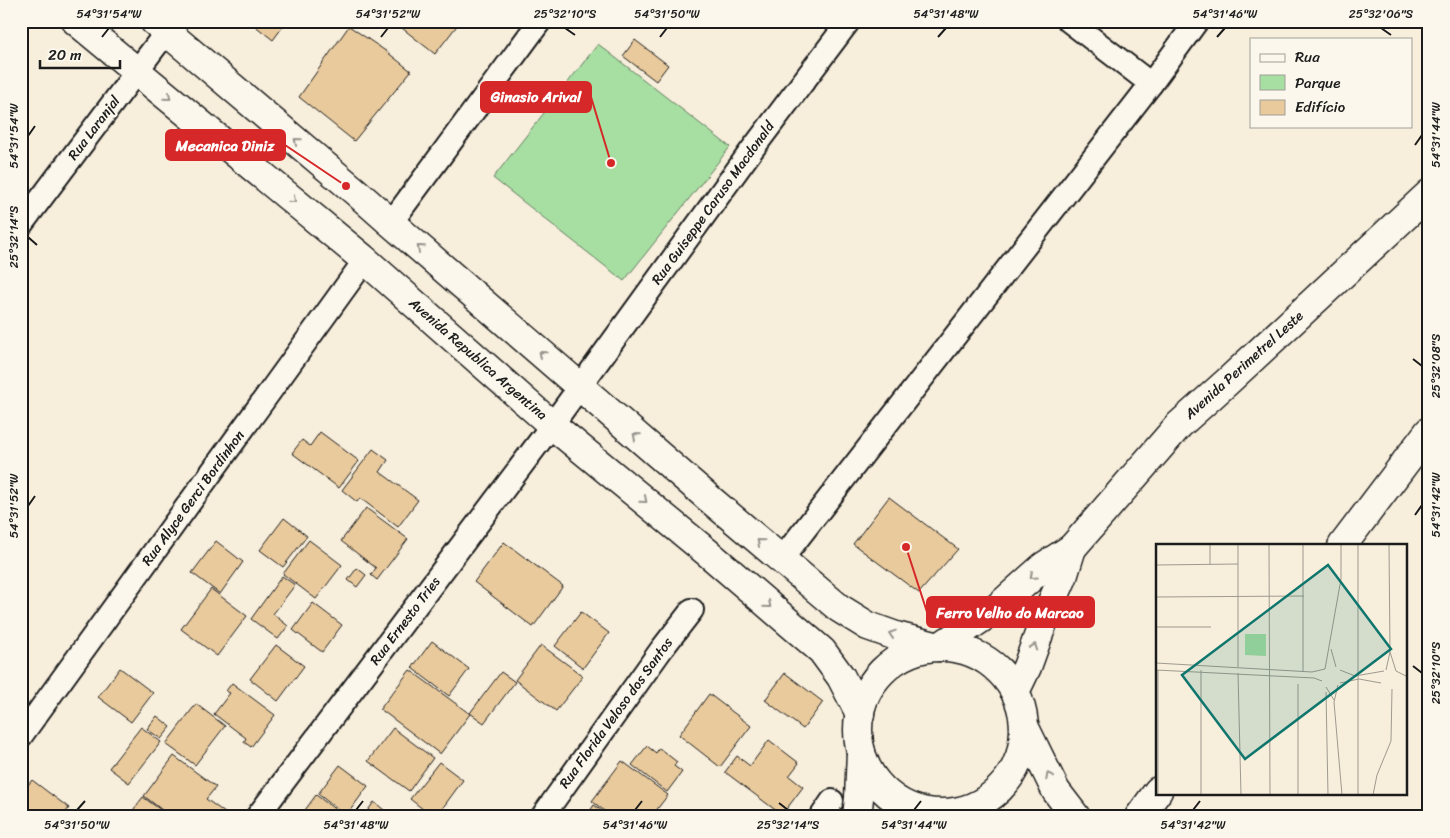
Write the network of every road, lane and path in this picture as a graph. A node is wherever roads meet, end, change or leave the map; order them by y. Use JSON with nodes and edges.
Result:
{"nodes":[{"id":1,"x":76,"y":21,"type":"edge"},
{"id":2,"x":540,"y":21,"type":"edge"},
{"id":3,"x":849,"y":21,"type":"edge"},
{"id":4,"x":1069,"y":21,"type":"edge"},
{"id":5,"x":1197,"y":21,"type":"edge"},
{"id":6,"x":160,"y":26,"type":"edge"},
{"id":7,"x":137,"y":71,"type":"junction"},
{"id":8,"x":1151,"y":84,"type":"junction"},
{"id":9,"x":1429,"y":194,"type":"edge"},
{"id":10,"x":391,"y":223,"type":"junction"},
{"id":11,"x":21,"y":226,"type":"edge"},
{"id":12,"x":365,"y":260,"type":"junction"},
{"id":13,"x":579,"y":386,"type":"junction"},
{"id":14,"x":552,"y":425,"type":"junction"},
{"id":15,"x":1429,"y":431,"type":"edge"},
{"id":16,"x":1344,"y":544,"type":"edge"},
{"id":17,"x":1072,"y":548,"type":"junction"},
{"id":18,"x":781,"y":560,"type":"junction"},
{"id":19,"x":692,"y":610,"type":"dead end"},
{"id":20,"x":939,"y":647,"type":"junction"},
{"id":21,"x":1015,"y":692,"type":"junction"},
{"id":22,"x":860,"y":714,"type":"junction"},
{"id":23,"x":1025,"y":728,"type":"junction"},
{"id":24,"x":21,"y":736,"type":"edge"},
{"id":25,"x":861,"y":751,"type":"junction"},
{"id":26,"x":956,"y":814,"type":"edge"},
{"id":27,"x":257,"y":817,"type":"edge"},
{"id":28,"x":542,"y":817,"type":"edge"},
{"id":29,"x":857,"y":817,"type":"edge"},
{"id":30,"x":1076,"y":817,"type":"edge"}],
"edges":[{"from":1,"to":7,"type":"main road","name":"Avenida Republica Argentina"},
{"from":2,"to":10,"type":"street"},
{"from":3,"to":13,"type":"street","name":"Rua Guiseppe Caruso Macdonald"},
{"from":4,"to":8,"type":"street"},
{"from":5,"to":8,"type":"street"},
{"from":6,"to":7,"type":"street","name":"Rua Laranjal"},
{"from":10,"to":6,"type":"main road","one_way":true},
{"from":7,"to":11,"type":"street","name":"Rua Laranjal"},
{"from":7,"to":12,"type":"main road","name":"Avenida Republica Argentina","one_way":true},
{"from":8,"to":18,"type":"street"},
{"from":9,"to":17,"type":"main road","name":"Avenida Perimetrel Leste"},
{"from":13,"to":10,"type":"main road","one_way":true},
{"from":12,"to":14,"type":"main road","name":"Avenida Republica Argentina"},
{"from":12,"to":24,"type":"street","name":"Rua Alyce Gerci Bordinhon"},
{"from":13,"to":14,"type":"street","name":"Rua Guiseppe Caruso Macdonald"},
{"from":18,"to":13,"type":"main road","one_way":true},
{"from":14,"to":22,"type":"main road","name":"Avenida Republica Argentina","one_way":true},
{"from":14,"to":27,"type":"street","name":"Rua Ernesto Tries"},
{"from":15,"to":16,"type":"main road"},
{"from":17,"to":20,"type":"main road","name":"Avenida Perimetrel Leste","one_way":true},
{"from":21,"to":17,"type":"main road","name":"Avenida Perimetrel Leste","one_way":true},
{"from":20,"to":18,"type":"main road","one_way":true},
{"from":19,"to":28,"type":"street","name":"Rua Florida Veloso dos Santos"},
{"from":20,"to":21,"type":"main road"},
{"from":20,"to":22,"type":"main road"},
{"from":21,"to":23,"type":"main road"},
{"from":22,"to":25,"type":"main road"},
{"from":23,"to":26,"type":"main road"},
{"from":30,"to":23,"type":"main road","one_way":true},
{"from":25,"to":26,"type":"main road"},
{"from":25,"to":29,"type":"main road"}]}
